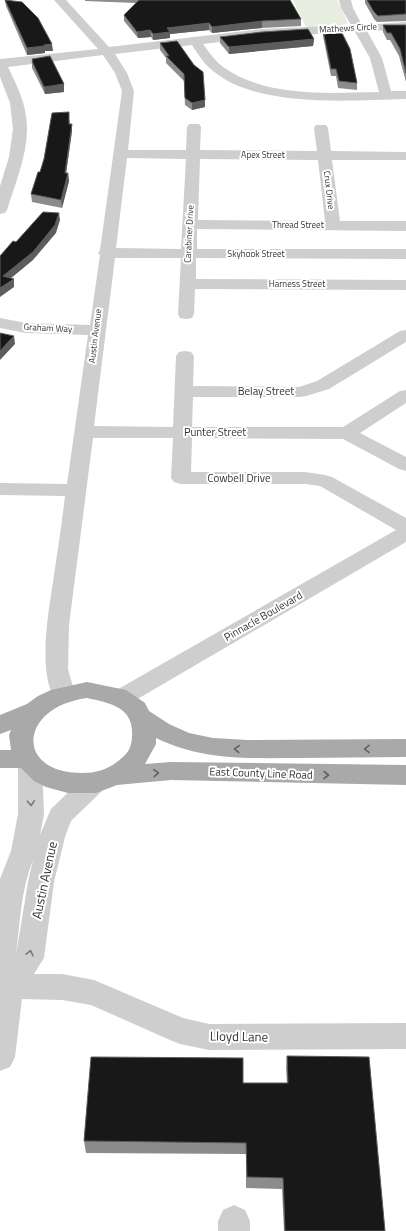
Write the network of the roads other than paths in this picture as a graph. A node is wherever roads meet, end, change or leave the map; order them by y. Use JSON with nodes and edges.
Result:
{"nodes":[{"id":1,"x":60,"y":0,"type":"edge"},
{"id":2,"x":345,"y":0,"type":"edge"},
{"id":3,"x":406,"y":26,"type":"edge"},
{"id":4,"x":359,"y":28,"type":"junction"},
{"id":5,"x":195,"y":41,"type":"junction"},
{"id":6,"x":107,"y":52,"type":"junction"},
{"id":7,"x":0,"y":64,"type":"edge"},
{"id":8,"x":251,"y":86,"type":"junction"},
{"id":9,"x":236,"y":92,"type":"dead end"},
{"id":10,"x":386,"y":95,"type":"junction"},
{"id":11,"x":406,"y":95,"type":"edge"},
{"id":12,"x":194,"y":127,"type":"dead end"},
{"id":13,"x":321,"y":128,"type":"dead end"},
{"id":14,"x":121,"y":154,"type":"junction"},
{"id":15,"x":193,"y":154,"type":"junction"},
{"id":16,"x":324,"y":155,"type":"junction"},
{"id":17,"x":406,"y":156,"type":"edge"},
{"id":18,"x":1,"y":204,"type":"edge"},
{"id":19,"x":190,"y":224,"type":"junction"},
{"id":20,"x":333,"y":225,"type":"junction"},
{"id":21,"x":406,"y":226,"type":"edge"},
{"id":22,"x":106,"y":253,"type":"junction"},
{"id":23,"x":188,"y":253,"type":"junction"},
{"id":24,"x":406,"y":254,"type":"edge"},
{"id":25,"x":187,"y":284,"type":"junction"},
{"id":26,"x":406,"y":285,"type":"edge"},
{"id":27,"x":186,"y":314,"type":"dead end"},
{"id":28,"x":0,"y":324,"type":"edge"},
{"id":29,"x":96,"y":330,"type":"junction"},
{"id":30,"x":406,"y":335,"type":"edge"},
{"id":31,"x":185,"y":356,"type":"dead end"},
{"id":32,"x":183,"y":391,"type":"junction"},
{"id":33,"x":406,"y":395,"type":"edge"},
{"id":34,"x":84,"y":432,"type":"junction"},
{"id":35,"x":182,"y":432,"type":"junction"},
{"id":36,"x":346,"y":433,"type":"junction"},
{"id":37,"x":406,"y":465,"type":"edge"},
{"id":38,"x":0,"y":489,"type":"edge"},
{"id":39,"x":77,"y":490,"type":"junction"},
{"id":40,"x":406,"y":527,"type":"edge"},
{"id":41,"x":406,"y":533,"type":"edge"},
{"id":42,"x":63,"y":694,"type":"junction"},
{"id":43,"x":121,"y":698,"type":"junction"},
{"id":44,"x":34,"y":711,"type":"junction"},
{"id":45,"x":142,"y":718,"type":"junction"},
{"id":46,"x":0,"y":725,"type":"edge"},
{"id":47,"x":406,"y":748,"type":"edge"},
{"id":48,"x":0,"y":759,"type":"edge"},
{"id":49,"x":28,"y":762,"type":"junction"},
{"id":50,"x":406,"y":775,"type":"edge"},
{"id":51,"x":106,"y":779,"type":"junction"},
{"id":52,"x":5,"y":986,"type":"edge"},
{"id":53,"x":406,"y":1036,"type":"edge"},
{"id":54,"x":0,"y":1056,"type":"edge"}],
"edges":[{"from":1,"to":6,"type":"street","name":"Austin Avenue"},
{"from":2,"to":4,"type":"street"},
{"from":3,"to":4,"type":"street","name":"Mathews Circle"},
{"from":4,"to":5,"type":"street","name":"Mathews Circle"},
{"from":4,"to":10,"type":"street"},
{"from":5,"to":6,"type":"street","name":"Mathews Circle"},
{"from":5,"to":8,"type":"street"},
{"from":6,"to":7,"type":"street","name":"Mathews Circle"},
{"from":6,"to":14,"type":"street","name":"Austin Avenue"},
{"from":7,"to":18,"type":"street"},
{"from":8,"to":9,"type":"street"},
{"from":8,"to":10,"type":"street"},
{"from":10,"to":11,"type":"street"},
{"from":12,"to":15,"type":"street","name":"Carabiner Drive"},
{"from":13,"to":16,"type":"street","name":"Crux Drive"},
{"from":14,"to":15,"type":"street","name":"Apex Street"},
{"from":14,"to":22,"type":"street","name":"Austin Avenue"},
{"from":15,"to":16,"type":"street","name":"Apex Street"},
{"from":15,"to":19,"type":"street","name":"Carabiner Drive"},
{"from":16,"to":17,"type":"street","name":"Apex Street"},
{"from":16,"to":20,"type":"street","name":"Crux Drive"},
{"from":19,"to":20,"type":"street","name":"Thread Street"},
{"from":19,"to":23,"type":"street","name":"Carabiner Drive"},
{"from":20,"to":21,"type":"street","name":"Thread Street"},
{"from":22,"to":23,"type":"street","name":"Skyhook Street"},
{"from":22,"to":29,"type":"street","name":"Austin Avenue"},
{"from":23,"to":24,"type":"street","name":"Skyhook Street"},
{"from":23,"to":25,"type":"street","name":"Carabiner Drive"},
{"from":25,"to":26,"type":"street","name":"Harness Street"},
{"from":25,"to":27,"type":"street","name":"Carabiner Drive"},
{"from":28,"to":29,"type":"street","name":"Graham Way"},
{"from":29,"to":34,"type":"street","name":"Austin Avenue"},
{"from":30,"to":32,"type":"street","name":"Belay Street"},
{"from":31,"to":32,"type":"street","name":"Cowbell Drive"},
{"from":32,"to":35,"type":"street","name":"Cowbell Drive"},
{"from":33,"to":36,"type":"street"},
{"from":34,"to":35,"type":"street","name":"Punter Street"},
{"from":34,"to":39,"type":"street","name":"Austin Avenue"},
{"from":35,"to":36,"type":"street","name":"Punter Street"},
{"from":35,"to":40,"type":"street","name":"Cowbell Drive"},
{"from":36,"to":37,"type":"street"},
{"from":38,"to":39,"type":"street"},
{"from":39,"to":42,"type":"street","name":"Austin Avenue"},
{"from":41,"to":43,"type":"street","name":"Pinnacle Boulevard"},
{"from":42,"to":43,"type":"main road"},
{"from":42,"to":44,"type":"main road"},
{"from":43,"to":45,"type":"main road"},
{"from":44,"to":46,"type":"main road"},
{"from":44,"to":49,"type":"main road"},
{"from":47,"to":45,"type":"main road","one_way":true},
{"from":45,"to":51,"type":"main road"},
{"from":48,"to":49,"type":"main road"},
{"from":49,"to":51,"type":"main road"},
{"from":49,"to":52,"type":"street","name":"Austin Avenue","one_way":true},
{"from":51,"to":50,"type":"main road","name":"East County Line Road","one_way":true},
{"from":52,"to":51,"type":"street","name":"Austin Avenue","one_way":true},
{"from":52,"to":53,"type":"street","name":"Lloyd Lane"},
{"from":52,"to":54,"type":"street","name":"Austin Avenue"}]}
